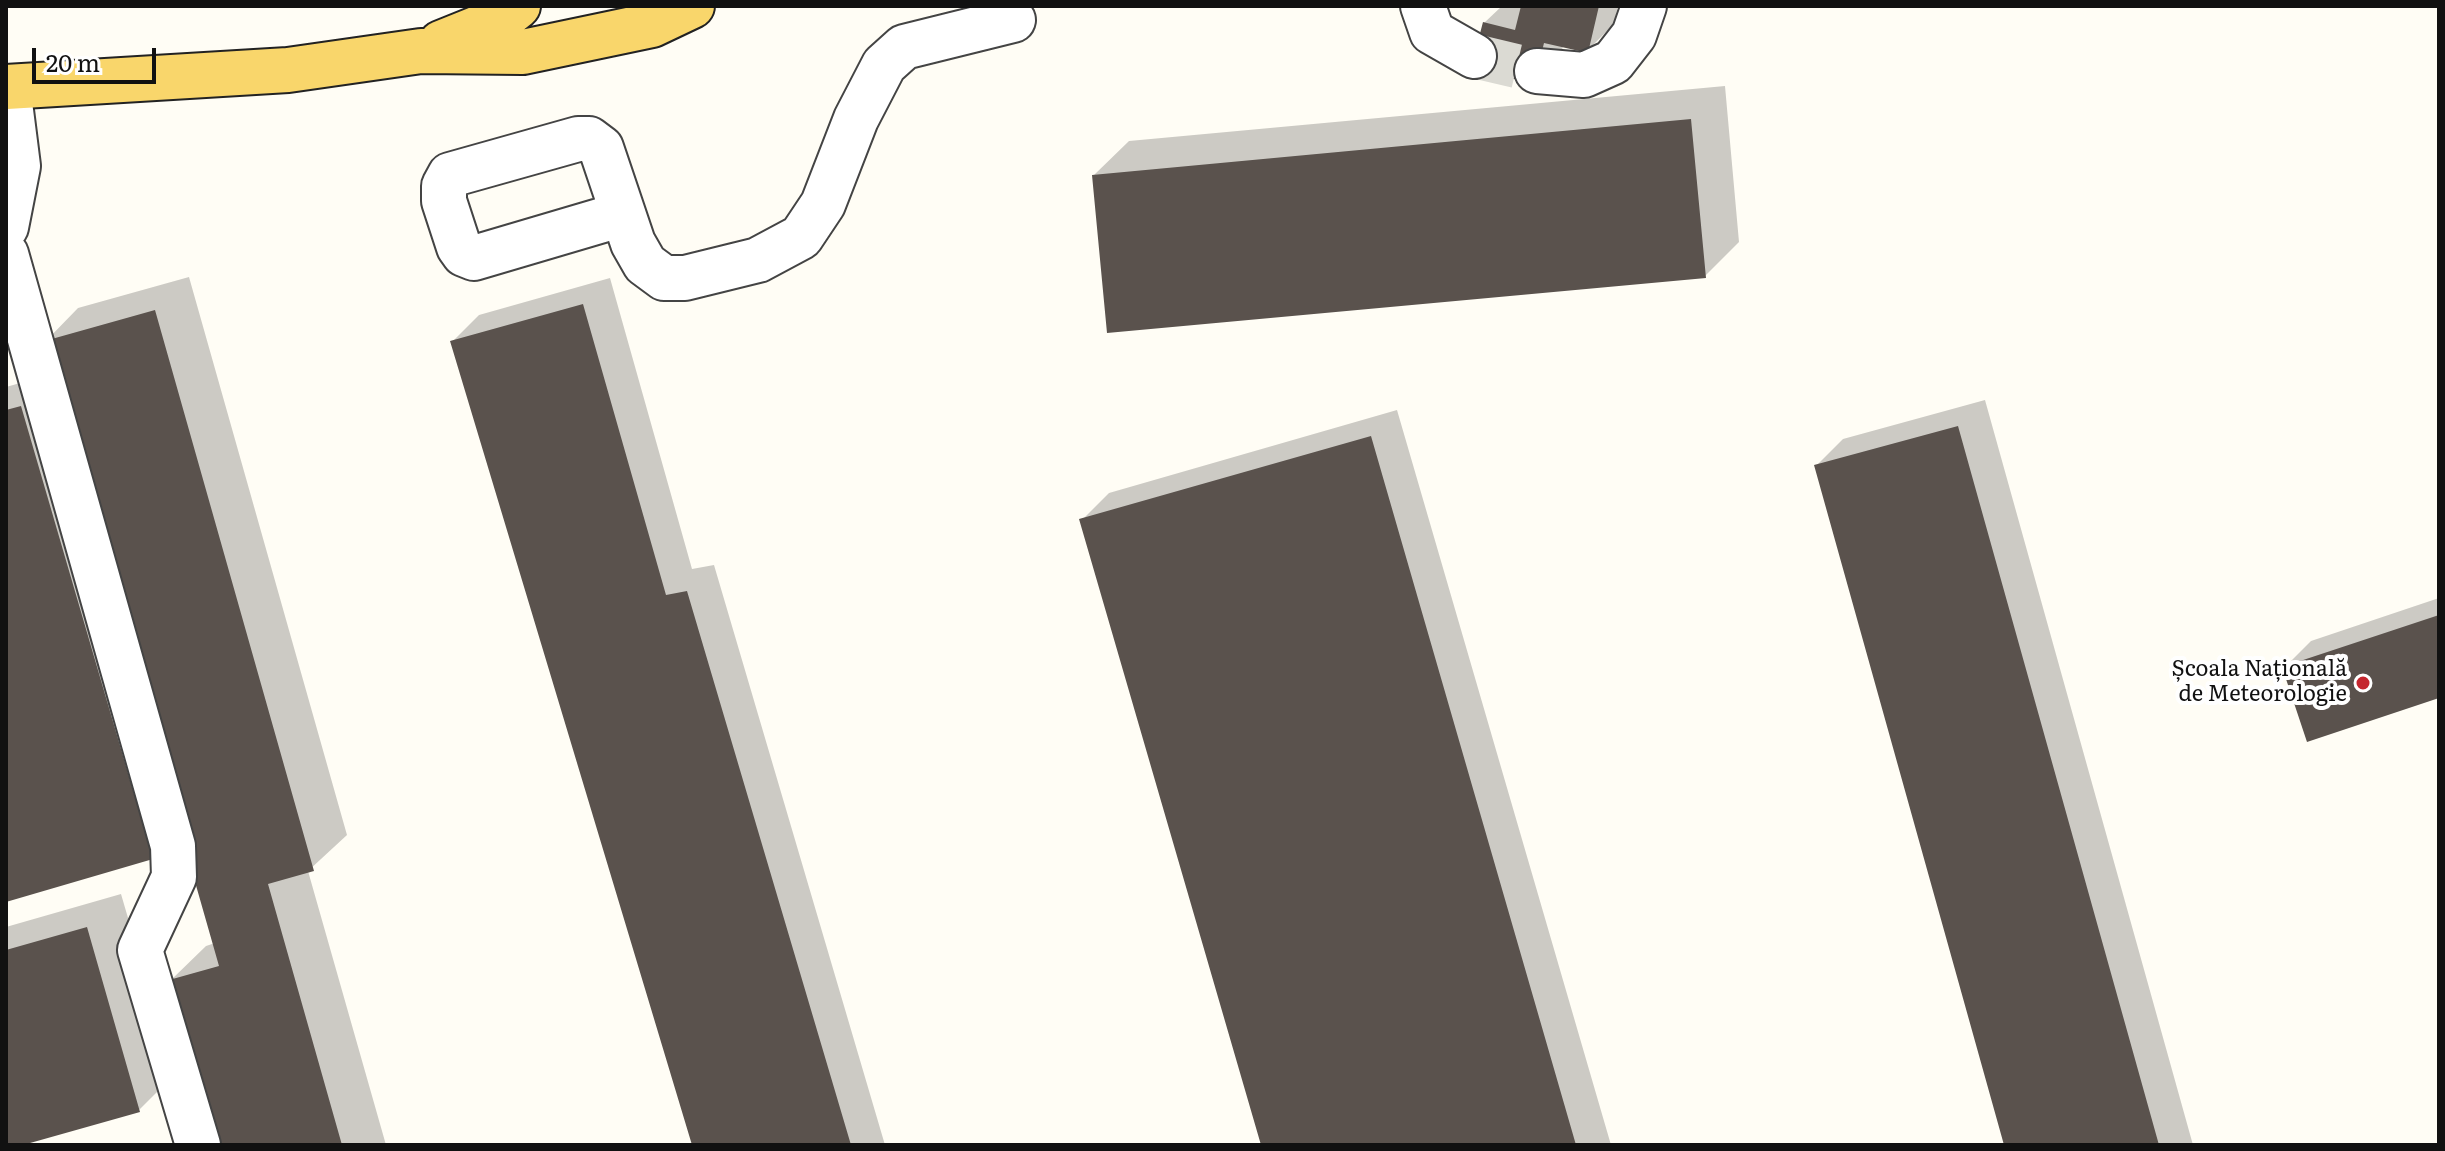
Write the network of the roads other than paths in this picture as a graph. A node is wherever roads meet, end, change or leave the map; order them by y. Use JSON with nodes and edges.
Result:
{"nodes":[{"id":1,"x":518,"y":6,"type":"edge"},
{"id":2,"x":692,"y":6,"type":"edge"},
{"id":3,"x":1423,"y":6,"type":"edge"},
{"id":4,"x":1644,"y":6,"type":"edge"},
{"id":5,"x":647,"y":16,"type":"edge"},
{"id":6,"x":1013,"y":20,"type":"dead end"},
{"id":7,"x":421,"y":51,"type":"junction"},
{"id":8,"x":1474,"y":56,"type":"tunnel mouth"},
{"id":9,"x":1537,"y":71,"type":"tunnel mouth"},
{"id":10,"x":7,"y":87,"type":"edge"},
{"id":11,"x":623,"y":214,"type":"dead end"},
{"id":12,"x":6,"y":227,"type":"edge"},
{"id":13,"x":6,"y":254,"type":"edge"},
{"id":14,"x":198,"y":1145,"type":"edge"}],
"edges":[{"from":1,"to":7,"type":"main road"},
{"from":2,"to":5,"type":"main road"},
{"from":3,"to":8,"type":"lane"},
{"from":4,"to":9,"type":"lane"},
{"from":5,"to":7,"type":"main road"},
{"from":6,"to":11,"type":"lane"},
{"from":7,"to":10,"type":"main road"},
{"from":10,"to":12,"type":"lane"},
{"from":13,"to":14,"type":"lane"}]}
